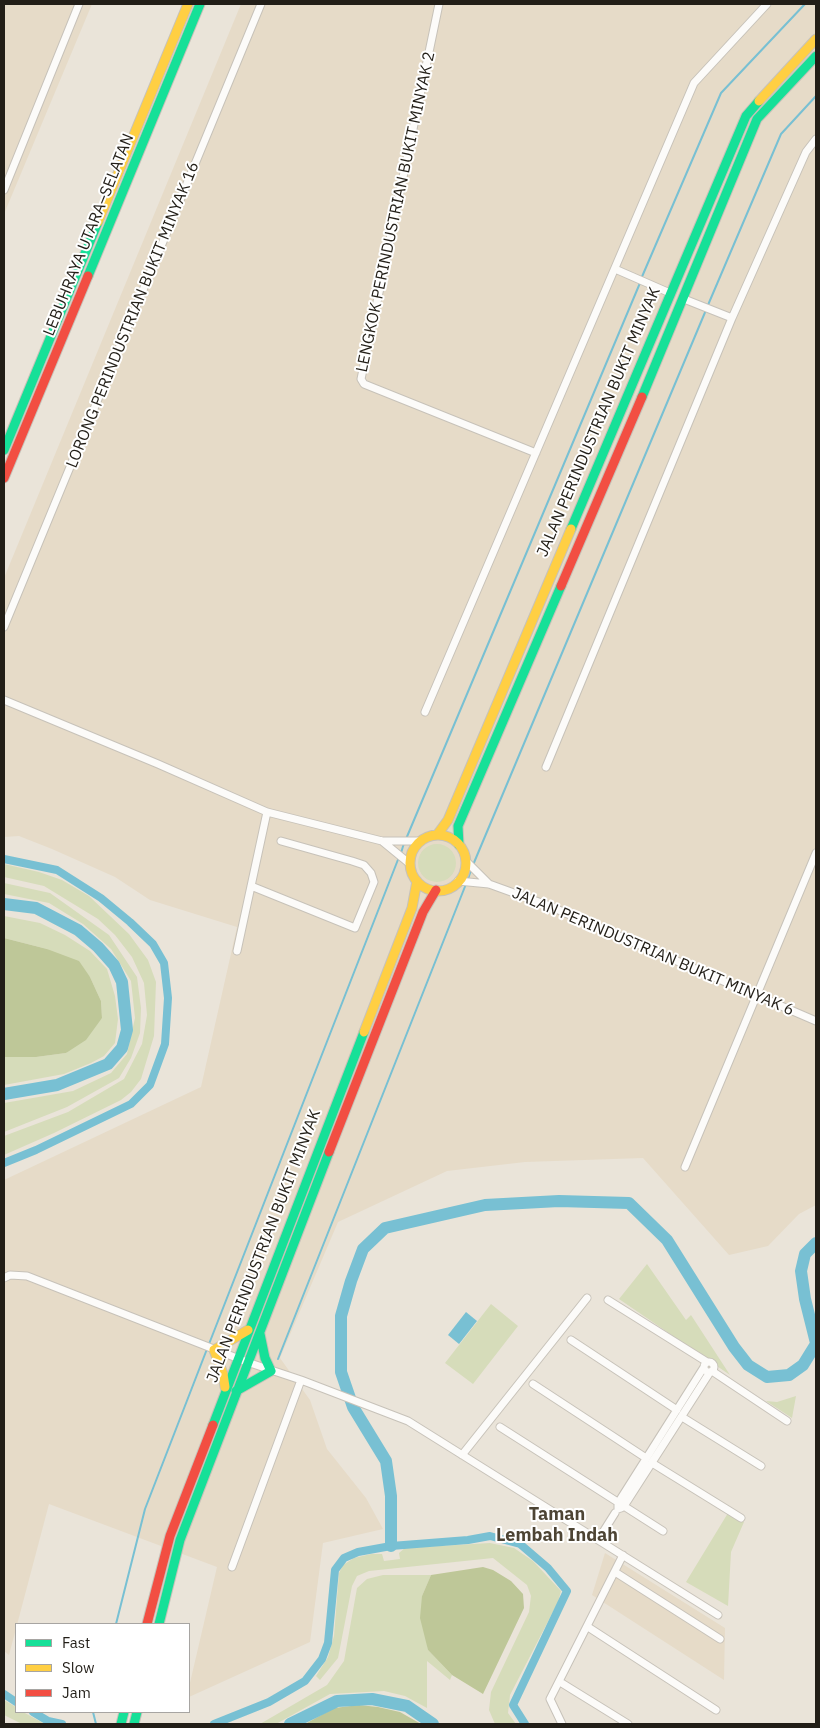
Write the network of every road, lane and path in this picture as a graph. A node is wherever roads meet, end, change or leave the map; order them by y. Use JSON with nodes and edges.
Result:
{"nodes":[{"id":1,"x":79,"y":4,"type":"edge"},
{"id":2,"x":188,"y":4,"type":"edge"},
{"id":3,"x":200,"y":4,"type":"edge"},
{"id":4,"x":261,"y":4,"type":"edge"},
{"id":5,"x":439,"y":4,"type":"edge"},
{"id":6,"x":767,"y":4,"type":"edge"},
{"id":7,"x":816,"y":39,"type":"edge"},
{"id":8,"x":816,"y":56,"type":"edge"},
{"id":9,"x":816,"y":139,"type":"edge"},
{"id":10,"x":4,"y":190,"type":"edge"},
{"id":11,"x":618,"y":270,"type":"junction"},
{"id":12,"x":667,"y":291,"type":"junction"},
{"id":13,"x":687,"y":301,"type":"junction"},
{"id":14,"x":732,"y":318,"type":"junction"},
{"id":15,"x":4,"y":450,"type":"edge"},
{"id":16,"x":536,"y":453,"type":"junction"},
{"id":17,"x":4,"y":478,"type":"edge"},
{"id":18,"x":4,"y":626,"type":"edge"},
{"id":19,"x":4,"y":700,"type":"edge"},
{"id":20,"x":426,"y":712,"type":"dead end"},
{"id":21,"x":546,"y":767,"type":"dead end"},
{"id":22,"x":267,"y":812,"type":"junction"},
{"id":23,"x":437,"y":835,"type":"junction"},
{"id":24,"x":280,"y":841,"type":"dead end"},
{"id":25,"x":382,"y":841,"type":"junction"},
{"id":26,"x":416,"y":841,"type":"junction"},
{"id":27,"x":459,"y":845,"type":"junction"},
{"id":28,"x":816,"y":853,"type":"edge"},
{"id":29,"x":407,"y":861,"type":"junction"},
{"id":30,"x":468,"y":864,"type":"junction"},
{"id":31,"x":418,"y":881,"type":"junction"},
{"id":32,"x":462,"y":882,"type":"junction"},
{"id":33,"x":489,"y":884,"type":"junction"},
{"id":34,"x":251,"y":886,"type":"junction"},
{"id":35,"x":436,"y":890,"type":"junction"},
{"id":36,"x":237,"y":951,"type":"dead end"},
{"id":37,"x":757,"y":997,"type":"junction"},
{"id":38,"x":816,"y":1021,"type":"edge"},
{"id":39,"x":685,"y":1167,"type":"dead end"},
{"id":40,"x":4,"y":1278,"type":"edge"},
{"id":41,"x":587,"y":1298,"type":"dead end"},
{"id":42,"x":608,"y":1300,"type":"dead end"},
{"id":43,"x":249,"y":1330,"type":"junction"},
{"id":44,"x":260,"y":1331,"type":"junction"},
{"id":45,"x":571,"y":1340,"type":"dead end"},
{"id":46,"x":210,"y":1348,"type":"junction"},
{"id":47,"x":238,"y":1359,"type":"junction"},
{"id":48,"x":247,"y":1362,"type":"junction"},
{"id":49,"x":708,"y":1368,"type":"junction"},
{"id":50,"x":271,"y":1371,"type":"junction"},
{"id":51,"x":301,"y":1380,"type":"junction"},
{"id":52,"x":533,"y":1384,"type":"dead end"},
{"id":53,"x":225,"y":1388,"type":"junction"},
{"id":54,"x":236,"y":1392,"type":"junction"},
{"id":55,"x":677,"y":1410,"type":"junction"},
{"id":56,"x":682,"y":1417,"type":"junction"},
{"id":57,"x":787,"y":1422,"type":"dead end"},
{"id":58,"x":500,"y":1427,"type":"dead end"},
{"id":59,"x":462,"y":1455,"type":"junction"},
{"id":60,"x":649,"y":1460,"type":"junction"},
{"id":61,"x":761,"y":1466,"type":"dead end"},
{"id":62,"x":621,"y":1505,"type":"junction"},
{"id":63,"x":616,"y":1513,"type":"dead end"},
{"id":64,"x":741,"y":1518,"type":"dead end"},
{"id":65,"x":663,"y":1531,"type":"dead end"},
{"id":66,"x":598,"y":1540,"type":"junction"},
{"id":67,"x":623,"y":1555,"type":"junction"},
{"id":68,"x":232,"y":1567,"type":"dead end"},
{"id":69,"x":616,"y":1572,"type":"junction"},
{"id":70,"x":718,"y":1615,"type":"dead end"},
{"id":71,"x":147,"y":1623,"type":"edge"},
{"id":72,"x":159,"y":1623,"type":"edge"},
{"id":73,"x":588,"y":1627,"type":"junction"},
{"id":74,"x":720,"y":1639,"type":"dead end"},
{"id":75,"x":560,"y":1682,"type":"junction"},
{"id":76,"x":716,"y":1710,"type":"dead end"},
{"id":77,"x":562,"y":1724,"type":"edge"},
{"id":78,"x":628,"y":1724,"type":"edge"}],
"edges":[{"from":1,"to":10,"type":"street"},
{"from":2,"to":15,"type":"main road","name":"LEBUHRAYA UTARA–SELATAN"},
{"from":3,"to":17,"type":"main road","name":"LEBUHRAYA UTARA–SELATAN"},
{"from":4,"to":18,"type":"street","name":"LORONG PERINDUSTRIAN BUKIT MINYAK 16"},
{"from":5,"to":16,"type":"street","name":"LENGKOK PERINDUSTRIAN BUKIT MINYAK 2"},
{"from":6,"to":11,"type":"street"},
{"from":7,"to":12,"type":"main road","name":"JALAN PERINDUSTRIAN BUKIT MINYAK"},
{"from":8,"to":13,"type":"main road","name":"JALAN PERINDUSTRIAN BUKIT MINYAK"},
{"from":9,"to":14,"type":"street"},
{"from":11,"to":12,"type":"street"},
{"from":11,"to":16,"type":"street"},
{"from":12,"to":23,"type":"main road","name":"JALAN PERINDUSTRIAN BUKIT MINYAK"},
{"from":13,"to":14,"type":"street"},
{"from":13,"to":27,"type":"main road","name":"JALAN PERINDUSTRIAN BUKIT MINYAK"},
{"from":14,"to":21,"type":"street"},
{"from":16,"to":20,"type":"street"},
{"from":19,"to":22,"type":"street"},
{"from":22,"to":25,"type":"street"},
{"from":22,"to":34,"type":"street"},
{"from":23,"to":26,"type":"main road"},
{"from":23,"to":27,"type":"main road"},
{"from":24,"to":34,"type":"street"},
{"from":25,"to":26,"type":"street"},
{"from":25,"to":29,"type":"street"},
{"from":26,"to":29,"type":"main road"},
{"from":27,"to":30,"type":"main road"},
{"from":28,"to":37,"type":"street"},
{"from":29,"to":31,"type":"main road"},
{"from":30,"to":32,"type":"main road"},
{"from":30,"to":33,"type":"street"},
{"from":31,"to":35,"type":"main road"},
{"from":31,"to":43,"type":"main road","name":"JALAN PERINDUSTRIAN BUKIT MINYAK"},
{"from":32,"to":33,"type":"street"},
{"from":32,"to":35,"type":"main road"},
{"from":33,"to":37,"type":"street","name":"JALAN PERINDUSTRIAN BUKIT MINYAK 6"},
{"from":34,"to":36,"type":"street"},
{"from":35,"to":44,"type":"main road","name":"JALAN PERINDUSTRIAN BUKIT MINYAK"},
{"from":37,"to":38,"type":"street","name":"JALAN PERINDUSTRIAN BUKIT MINYAK 6"},
{"from":37,"to":39,"type":"street"},
{"from":40,"to":46,"type":"street"},
{"from":41,"to":59,"type":"street"},
{"from":42,"to":49,"type":"street"},
{"from":43,"to":46,"type":"main road"},
{"from":43,"to":47,"type":"main road","name":"JALAN PERINDUSTRIAN BUKIT MINYAK"},
{"from":44,"to":48,"type":"main road","name":"JALAN PERINDUSTRIAN BUKIT MINYAK"},
{"from":44,"to":50,"type":"main road"},
{"from":45,"to":55,"type":"street"},
{"from":46,"to":47,"type":"street"},
{"from":46,"to":53,"type":"main road"},
{"from":47,"to":48,"type":"street"},
{"from":47,"to":53,"type":"main road","name":"JALAN PERINDUSTRIAN BUKIT MINYAK"},
{"from":48,"to":50,"type":"street"},
{"from":48,"to":54,"type":"main road","name":"JALAN PERINDUSTRIAN BUKIT MINYAK"},
{"from":49,"to":55,"type":"street"},
{"from":49,"to":56,"type":"street"},
{"from":49,"to":57,"type":"street"},
{"from":50,"to":51,"type":"street"},
{"from":50,"to":54,"type":"main road"},
{"from":51,"to":59,"type":"street"},
{"from":51,"to":68,"type":"street"},
{"from":52,"to":60,"type":"street"},
{"from":53,"to":71,"type":"main road","name":"JALAN PERINDUSTRIAN BUKIT MINYAK"},
{"from":54,"to":72,"type":"main road","name":"JALAN PERINDUSTRIAN BUKIT MINYAK"},
{"from":55,"to":60,"type":"street"},
{"from":56,"to":60,"type":"street"},
{"from":56,"to":61,"type":"street"},
{"from":58,"to":62,"type":"street"},
{"from":59,"to":66,"type":"street"},
{"from":60,"to":62,"type":"street"},
{"from":60,"to":64,"type":"street"},
{"from":62,"to":65,"type":"street"},
{"from":63,"to":66,"type":"street"},
{"from":66,"to":67,"type":"street"},
{"from":67,"to":69,"type":"street"},
{"from":67,"to":70,"type":"street"},
{"from":69,"to":73,"type":"street"},
{"from":69,"to":74,"type":"street"},
{"from":73,"to":75,"type":"street"},
{"from":73,"to":76,"type":"street"},
{"from":75,"to":77,"type":"street"},
{"from":75,"to":78,"type":"street"}]}
